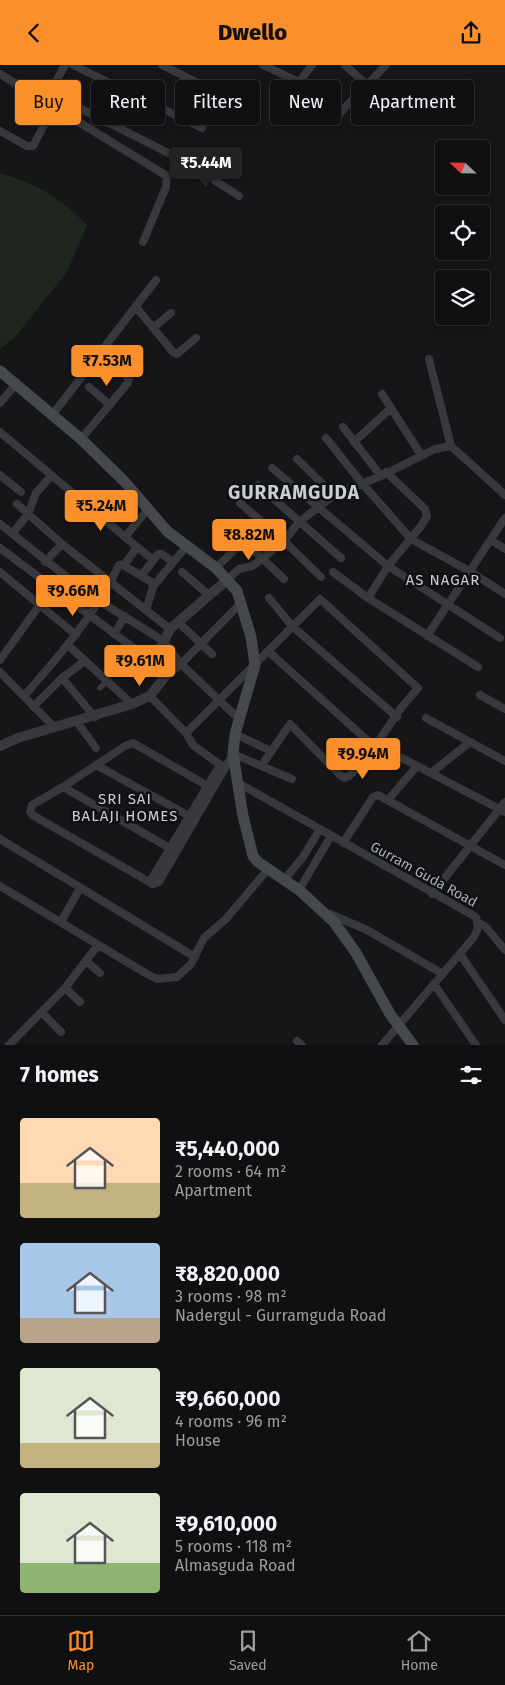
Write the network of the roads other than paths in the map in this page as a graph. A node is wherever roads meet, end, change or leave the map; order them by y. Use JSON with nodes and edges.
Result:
{"nodes":[{"id":1,"x":65,"y":65,"type":"edge"},
{"id":2,"x":73,"y":65,"type":"edge"},
{"id":3,"x":162,"y":65,"type":"edge"},
{"id":4,"x":263,"y":65,"type":"edge"},
{"id":5,"x":312,"y":65,"type":"edge"},
{"id":6,"x":345,"y":65,"type":"edge"},
{"id":7,"x":386,"y":65,"type":"edge"},
{"id":8,"x":172,"y":67,"type":"edge"},
{"id":9,"x":0,"y":74,"type":"edge"},
{"id":10,"x":57,"y":80,"type":"edge"},
{"id":11,"x":195,"y":80,"type":"edge"},
{"id":12,"x":295,"y":80,"type":"edge"},
{"id":13,"x":301,"y":80,"type":"edge"},
{"id":14,"x":362,"y":80,"type":"edge"},
{"id":15,"x":372,"y":80,"type":"edge"},
{"id":16,"x":15,"y":84,"type":"edge"},
{"id":17,"x":351,"y":102,"type":"edge"},
{"id":18,"x":81,"y":109,"type":"edge"},
{"id":19,"x":341,"y":112,"type":"edge"},
{"id":20,"x":44,"y":125,"type":"edge"},
{"id":21,"x":81,"y":125,"type":"edge"},
{"id":22,"x":202,"y":128,"type":"dead end"},
{"id":23,"x":0,"y":131,"type":"edge"},
{"id":24,"x":238,"y":196,"type":"dead end"},
{"id":25,"x":143,"y":242,"type":"dead end"},
{"id":26,"x":156,"y":280,"type":"dead end"},
{"id":27,"x":136,"y":307,"type":"junction"},
{"id":28,"x":171,"y":313,"type":"dead end"},
{"id":29,"x":153,"y":328,"type":"junction"},
{"id":30,"x":196,"y":338,"type":"dead end"},
{"id":31,"x":429,"y":359,"type":"dead end"},
{"id":32,"x":113,"y":362,"type":"dead end"},
{"id":33,"x":0,"y":371,"type":"edge"},
{"id":34,"x":17,"y":383,"type":"junction"},
{"id":35,"x":89,"y":387,"type":"dead end"},
{"id":36,"x":382,"y":394,"type":"dead end"},
{"id":37,"x":0,"y":403,"type":"edge"},
{"id":38,"x":110,"y":405,"type":"junction"},
{"id":39,"x":391,"y":408,"type":"junction"},
{"id":40,"x":53,"y":414,"type":"junction"},
{"id":41,"x":343,"y":427,"type":"dead end"},
{"id":42,"x":0,"y":431,"type":"edge"},
{"id":43,"x":326,"y":438,"type":"dead end"},
{"id":44,"x":81,"y":439,"type":"junction"},
{"id":45,"x":354,"y":442,"type":"junction"},
{"id":46,"x":451,"y":446,"type":"junction"},
{"id":47,"x":421,"y":455,"type":"junction"},
{"id":48,"x":297,"y":459,"type":"dead end"},
{"id":49,"x":272,"y":468,"type":"dead end"},
{"id":50,"x":383,"y":474,"type":"junction"},
{"id":51,"x":0,"y":475,"type":"edge"},
{"id":52,"x":51,"y":476,"type":"junction"},
{"id":53,"x":361,"y":482,"type":"junction"},
{"id":54,"x":258,"y":485,"type":"dead end"},
{"id":55,"x":21,"y":492,"type":"dead end"},
{"id":56,"x":334,"y":495,"type":"junction"},
{"id":57,"x":505,"y":495,"type":"edge"},
{"id":58,"x":240,"y":503,"type":"dead end"},
{"id":59,"x":17,"y":504,"type":"dead end"},
{"id":60,"x":317,"y":506,"type":"junction"},
{"id":61,"x":147,"y":510,"type":"junction"},
{"id":62,"x":28,"y":514,"type":"junction"},
{"id":63,"x":505,"y":518,"type":"edge"},
{"id":64,"x":299,"y":522,"type":"junction"},
{"id":65,"x":0,"y":524,"type":"edge"},
{"id":66,"x":236,"y":526,"type":"dead end"},
{"id":67,"x":254,"y":530,"type":"dead end"},
{"id":68,"x":12,"y":534,"type":"junction"},
{"id":69,"x":125,"y":537,"type":"junction"},
{"id":70,"x":410,"y":539,"type":"junction"},
{"id":71,"x":491,"y":539,"type":"junction"},
{"id":72,"x":244,"y":541,"type":"junction"},
{"id":73,"x":284,"y":541,"type":"junction"},
{"id":74,"x":62,"y":544,"type":"junction"},
{"id":75,"x":0,"y":547,"type":"edge"},
{"id":76,"x":137,"y":547,"type":"junction"},
{"id":77,"x":186,"y":547,"type":"junction"},
{"id":78,"x":505,"y":549,"type":"edge"},
{"id":79,"x":262,"y":558,"type":"junction"},
{"id":80,"x":341,"y":558,"type":"dead end"},
{"id":81,"x":152,"y":559,"type":"junction"},
{"id":82,"x":45,"y":562,"type":"junction"},
{"id":83,"x":173,"y":563,"type":"junction"},
{"id":84,"x":123,"y":565,"type":"junction"},
{"id":85,"x":388,"y":566,"type":"junction"},
{"id":86,"x":216,"y":568,"type":"junction"},
{"id":87,"x":182,"y":572,"type":"dead end"},
{"id":88,"x":333,"y":572,"type":"dead end"},
{"id":89,"x":470,"y":572,"type":"junction"},
{"id":90,"x":0,"y":573,"type":"edge"},
{"id":91,"x":62,"y":574,"type":"junction"},
{"id":92,"x":141,"y":576,"type":"junction"},
{"id":93,"x":321,"y":577,"type":"dead end"},
{"id":94,"x":284,"y":579,"type":"dead end"},
{"id":95,"x":227,"y":580,"type":"junction"},
{"id":96,"x":111,"y":581,"type":"junction"},
{"id":97,"x":154,"y":584,"type":"junction"},
{"id":98,"x":53,"y":589,"type":"junction"},
{"id":99,"x":505,"y":594,"type":"edge"},
{"id":100,"x":209,"y":595,"type":"junction"},
{"id":101,"x":269,"y":598,"type":"dead end"},
{"id":102,"x":368,"y":598,"type":"junction"},
{"id":103,"x":100,"y":601,"type":"junction"},
{"id":104,"x":241,"y":603,"type":"junction"},
{"id":105,"x":40,"y":605,"type":"junction"},
{"id":106,"x":450,"y":605,"type":"junction"},
{"id":107,"x":146,"y":610,"type":"junction"},
{"id":108,"x":89,"y":615,"type":"junction"},
{"id":109,"x":125,"y":616,"type":"junction"},
{"id":110,"x":174,"y":625,"type":"junction"},
{"id":111,"x":292,"y":626,"type":"junction"},
{"id":112,"x":114,"y":634,"type":"junction"},
{"id":113,"x":76,"y":635,"type":"junction"},
{"id":114,"x":427,"y":636,"type":"junction"},
{"id":115,"x":500,"y":638,"type":"dead end"},
{"id":116,"x":162,"y":640,"type":"junction"},
{"id":117,"x":201,"y":644,"type":"junction"},
{"id":118,"x":68,"y":645,"type":"junction"},
{"id":119,"x":269,"y":652,"type":"junction"},
{"id":120,"x":212,"y":654,"type":"dead end"},
{"id":121,"x":157,"y":655,"type":"junction"},
{"id":122,"x":145,"y":657,"type":"junction"},
{"id":123,"x":0,"y":660,"type":"edge"},
{"id":124,"x":85,"y":661,"type":"junction"},
{"id":125,"x":181,"y":664,"type":"junction"},
{"id":126,"x":254,"y":665,"type":"junction"},
{"id":127,"x":159,"y":667,"type":"junction"},
{"id":128,"x":478,"y":667,"type":"dead end"},
{"id":129,"x":0,"y":673,"type":"edge"},
{"id":130,"x":62,"y":678,"type":"junction"},
{"id":131,"x":163,"y":679,"type":"junction"},
{"id":132,"x":108,"y":680,"type":"junction"},
{"id":133,"x":100,"y":689,"type":"dead end"},
{"id":134,"x":480,"y":695,"type":"dead end"},
{"id":135,"x":24,"y":696,"type":"junction"},
{"id":136,"x":150,"y":696,"type":"junction"},
{"id":137,"x":218,"y":700,"type":"junction"},
{"id":138,"x":132,"y":704,"type":"junction"},
{"id":139,"x":33,"y":707,"type":"junction"},
{"id":140,"x":505,"y":709,"type":"edge"},
{"id":141,"x":95,"y":717,"type":"junction"},
{"id":142,"x":397,"y":717,"type":"junction"},
{"id":143,"x":426,"y":718,"type":"dead end"},
{"id":144,"x":239,"y":719,"type":"junction"},
{"id":145,"x":77,"y":722,"type":"junction"},
{"id":146,"x":55,"y":728,"type":"junction"},
{"id":147,"x":186,"y":733,"type":"junction"},
{"id":148,"x":235,"y":734,"type":"junction"},
{"id":149,"x":470,"y":742,"type":"junction"},
{"id":150,"x":0,"y":746,"type":"edge"},
{"id":151,"x":96,"y":749,"type":"dead end"},
{"id":152,"x":376,"y":749,"type":"junction"},
{"id":153,"x":272,"y":751,"type":"junction"},
{"id":154,"x":234,"y":754,"type":"junction"},
{"id":155,"x":402,"y":758,"type":"dead end"},
{"id":156,"x":505,"y":761,"type":"edge"},
{"id":157,"x":96,"y":765,"type":"junction"},
{"id":158,"x":262,"y":765,"type":"junction"},
{"id":159,"x":417,"y":766,"type":"junction"},
{"id":160,"x":222,"y":767,"type":"junction"},
{"id":161,"x":431,"y":773,"type":"junction"},
{"id":162,"x":292,"y":779,"type":"dead end"},
{"id":163,"x":240,"y":784,"type":"junction"},
{"id":164,"x":63,"y":787,"type":"junction"},
{"id":165,"x":210,"y":787,"type":"junction"},
{"id":166,"x":388,"y":800,"type":"junction"},
{"id":167,"x":505,"y":802,"type":"edge"},
{"id":168,"x":502,"y":811,"type":"edge"},
{"id":169,"x":192,"y":818,"type":"junction"},
{"id":170,"x":320,"y":829,"type":"junction"},
{"id":171,"x":331,"y":836,"type":"junction"},
{"id":172,"x":0,"y":839,"type":"edge"},
{"id":173,"x":343,"y":843,"type":"junction"},
{"id":174,"x":470,"y":846,"type":"junction"},
{"id":175,"x":173,"y":850,"type":"junction"},
{"id":176,"x":505,"y":865,"type":"edge"},
{"id":177,"x":268,"y":869,"type":"junction"},
{"id":178,"x":284,"y":880,"type":"junction"},
{"id":179,"x":0,"y":886,"type":"edge"},
{"id":180,"x":80,"y":888,"type":"junction"},
{"id":181,"x":299,"y":891,"type":"junction"},
{"id":182,"x":432,"y":894,"type":"junction"},
{"id":183,"x":320,"y":910,"type":"junction"},
{"id":184,"x":61,"y":922,"type":"junction"},
{"id":185,"x":478,"y":923,"type":"junction"},
{"id":186,"x":98,"y":945,"type":"junction"},
{"id":187,"x":505,"y":950,"type":"edge"},
{"id":188,"x":460,"y":954,"type":"junction"},
{"id":189,"x":195,"y":957,"type":"junction"},
{"id":190,"x":86,"y":961,"type":"junction"},
{"id":191,"x":100,"y":973,"type":"dead end"},
{"id":192,"x":443,"y":973,"type":"junction"},
{"id":193,"x":434,"y":984,"type":"junction"},
{"id":194,"x":65,"y":988,"type":"junction"},
{"id":195,"x":80,"y":1002,"type":"dead end"},
{"id":196,"x":42,"y":1013,"type":"junction"},
{"id":197,"x":505,"y":1020,"type":"edge"},
{"id":198,"x":400,"y":1026,"type":"junction"},
{"id":199,"x":61,"y":1031,"type":"dead end"},
{"id":200,"x":14,"y":1043,"type":"edge"},
{"id":201,"x":382,"y":1045,"type":"edge"},
{"id":202,"x":413,"y":1045,"type":"edge"},
{"id":203,"x":476,"y":1045,"type":"edge"}],
"edges":[{"from":1,"to":10,"type":"street"},
{"from":2,"to":22,"type":"street"},
{"from":3,"to":8,"type":"street"},
{"from":4,"to":12,"type":"street"},
{"from":5,"to":13,"type":"street"},
{"from":6,"to":14,"type":"street"},
{"from":7,"to":15,"type":"street"},
{"from":8,"to":11,"type":"street"},
{"from":9,"to":16,"type":"street"},
{"from":17,"to":19,"type":"street"},
{"from":18,"to":24,"type":"street"},
{"from":20,"to":23,"type":"street"},
{"from":21,"to":25,"type":"street"},
{"from":26,"to":27,"type":"street"},
{"from":27,"to":29,"type":"street"},
{"from":27,"to":40,"type":"street"},
{"from":28,"to":29,"type":"street"},
{"from":29,"to":30,"type":"street"},
{"from":31,"to":46,"type":"street"},
{"from":32,"to":38,"type":"street"},
{"from":33,"to":34,"type":"main road"},
{"from":34,"to":37,"type":"street"},
{"from":34,"to":40,"type":"main road"},
{"from":35,"to":38,"type":"street"},
{"from":36,"to":39,"type":"street"},
{"from":38,"to":44,"type":"street"},
{"from":39,"to":45,"type":"street"},
{"from":39,"to":47,"type":"street"},
{"from":40,"to":44,"type":"main road"},
{"from":41,"to":45,"type":"street"},
{"from":42,"to":52,"type":"street"},
{"from":43,"to":53,"type":"street"},
{"from":44,"to":61,"type":"main road"},
{"from":45,"to":50,"type":"street"},
{"from":46,"to":47,"type":"street"},
{"from":46,"to":57,"type":"street"},
{"from":47,"to":50,"type":"street"},
{"from":48,"to":56,"type":"street"},
{"from":49,"to":60,"type":"street"},
{"from":50,"to":53,"type":"street"},
{"from":50,"to":70,"type":"street"},
{"from":51,"to":55,"type":"street"},
{"from":52,"to":62,"type":"street"},
{"from":52,"to":69,"type":"street"},
{"from":53,"to":56,"type":"street"},
{"from":53,"to":70,"type":"street"},
{"from":54,"to":64,"type":"street"},
{"from":56,"to":60,"type":"street"},
{"from":58,"to":73,"type":"street"},
{"from":59,"to":62,"type":"street"},
{"from":60,"to":64,"type":"street"},
{"from":60,"to":85,"type":"street"},
{"from":61,"to":69,"type":"street"},
{"from":61,"to":77,"type":"main road"},
{"from":62,"to":68,"type":"street"},
{"from":62,"to":74,"type":"street"},
{"from":63,"to":71,"type":"street"},
{"from":64,"to":73,"type":"street"},
{"from":64,"to":80,"type":"street"},
{"from":65,"to":68,"type":"street"},
{"from":66,"to":72,"type":"street"},
{"from":67,"to":72,"type":"street"},
{"from":68,"to":82,"type":"street"},
{"from":69,"to":76,"type":"street"},
{"from":70,"to":85,"type":"street"},
{"from":70,"to":89,"type":"street"},
{"from":71,"to":78,"type":"street"},
{"from":71,"to":89,"type":"street"},
{"from":72,"to":79,"type":"street"},
{"from":72,"to":86,"type":"street"},
{"from":73,"to":79,"type":"street"},
{"from":73,"to":93,"type":"street"},
{"from":74,"to":82,"type":"street"},
{"from":74,"to":96,"type":"street"},
{"from":75,"to":98,"type":"street"},
{"from":76,"to":81,"type":"street"},
{"from":76,"to":84,"type":"street"},
{"from":77,"to":83,"type":"street"},
{"from":77,"to":86,"type":"main road"},
{"from":79,"to":94,"type":"street"},
{"from":79,"to":95,"type":"street"},
{"from":81,"to":83,"type":"street"},
{"from":81,"to":92,"type":"street"},
{"from":82,"to":91,"type":"street"},
{"from":83,"to":97,"type":"street"},
{"from":84,"to":92,"type":"street"},
{"from":84,"to":96,"type":"street"},
{"from":85,"to":102,"type":"street"},
{"from":85,"to":106,"type":"street"},
{"from":86,"to":95,"type":"main road"},
{"from":87,"to":100,"type":"street"},
{"from":88,"to":102,"type":"street"},
{"from":89,"to":99,"type":"street"},
{"from":89,"to":106,"type":"street"},
{"from":90,"to":105,"type":"street"},
{"from":91,"to":98,"type":"street"},
{"from":91,"to":103,"type":"street"},
{"from":92,"to":97,"type":"street"},
{"from":95,"to":100,"type":"street"},
{"from":95,"to":104,"type":"main road"},
{"from":96,"to":103,"type":"street"},
{"from":96,"to":107,"type":"street"},
{"from":97,"to":107,"type":"street"},
{"from":98,"to":105,"type":"street"},
{"from":98,"to":108,"type":"street"},
{"from":100,"to":110,"type":"street"},
{"from":101,"to":111,"type":"street"},
{"from":102,"to":114,"type":"street"},
{"from":103,"to":108,"type":"street"},
{"from":103,"to":109,"type":"street"},
{"from":104,"to":117,"type":"street"},
{"from":104,"to":126,"type":"main road"},
{"from":105,"to":113,"type":"street"},
{"from":105,"to":123,"type":"street"},
{"from":106,"to":114,"type":"street"},
{"from":106,"to":115,"type":"street"},
{"from":107,"to":110,"type":"street"},
{"from":108,"to":112,"type":"street"},
{"from":108,"to":113,"type":"street"},
{"from":109,"to":112,"type":"street"},
{"from":109,"to":116,"type":"street"},
{"from":110,"to":116,"type":"street"},
{"from":110,"to":117,"type":"street"},
{"from":111,"to":119,"type":"street"},
{"from":111,"to":142,"type":"street"},
{"from":111,"to":142,"type":"street"},
{"from":112,"to":122,"type":"street"},
{"from":113,"to":118,"type":"street"},
{"from":114,"to":128,"type":"street"},
{"from":116,"to":121,"type":"street"},
{"from":116,"to":125,"type":"street"},
{"from":117,"to":120,"type":"street"},
{"from":117,"to":125,"type":"street"},
{"from":118,"to":124,"type":"street"},
{"from":118,"to":135,"type":"street"},
{"from":119,"to":126,"type":"street"},
{"from":119,"to":152,"type":"street"},
{"from":121,"to":122,"type":"street"},
{"from":121,"to":127,"type":"street"},
{"from":122,"to":127,"type":"street"},
{"from":124,"to":130,"type":"street"},
{"from":124,"to":132,"type":"street"},
{"from":125,"to":131,"type":"street"},
{"from":125,"to":137,"type":"street"},
{"from":126,"to":137,"type":"street"},
{"from":126,"to":144,"type":"main road"},
{"from":127,"to":131,"type":"street"},
{"from":129,"to":135,"type":"street"},
{"from":130,"to":139,"type":"street"},
{"from":130,"to":141,"type":"street"},
{"from":131,"to":136,"type":"street"},
{"from":132,"to":133,"type":"street"},
{"from":132,"to":138,"type":"street"},
{"from":134,"to":140,"type":"street"},
{"from":135,"to":139,"type":"street"},
{"from":136,"to":138,"type":"street"},
{"from":136,"to":147,"type":"street"},
{"from":137,"to":144,"type":"street"},
{"from":137,"to":147,"type":"street"},
{"from":138,"to":141,"type":"street"},
{"from":139,"to":146,"type":"street"},
{"from":141,"to":145,"type":"street"},
{"from":142,"to":152,"type":"street"},
{"from":143,"to":149,"type":"street"},
{"from":144,"to":148,"type":"main road"},
{"from":145,"to":146,"type":"street"},
{"from":145,"to":151,"type":"street"},
{"from":146,"to":150,"type":"street"},
{"from":147,"to":160,"type":"street"},
{"from":148,"to":153,"type":"street"},
{"from":148,"to":154,"type":"main road"},
{"from":149,"to":156,"type":"street"},
{"from":149,"to":161,"type":"street"},
{"from":152,"to":153,"type":"street"},
{"from":153,"to":158,"type":"street"},
{"from":154,"to":158,"type":"street"},
{"from":154,"to":160,"type":"street"},
{"from":154,"to":163,"type":"main road"},
{"from":155,"to":159,"type":"street"},
{"from":157,"to":164,"type":"street"},
{"from":157,"to":165,"type":"street"},
{"from":157,"to":169,"type":"street"},
{"from":158,"to":162,"type":"street"},
{"from":159,"to":161,"type":"street"},
{"from":159,"to":166,"type":"street"},
{"from":160,"to":165,"type":"street"},
{"from":161,"to":168,"type":"street"},
{"from":163,"to":170,"type":"street","name":"Gurram Guda Road"},
{"from":163,"to":177,"type":"main road"},
{"from":164,"to":175,"type":"street"},
{"from":164,"to":175,"type":"street"},
{"from":165,"to":169,"type":"street"},
{"from":166,"to":173,"type":"street"},
{"from":166,"to":174,"type":"street"},
{"from":167,"to":168,"type":"street"},
{"from":168,"to":174,"type":"street"},
{"from":169,"to":175,"type":"street"},
{"from":170,"to":171,"type":"street","name":"Gurram Guda Road"},
{"from":170,"to":178,"type":"street"},
{"from":171,"to":173,"type":"street","name":"Gurram Guda Road"},
{"from":171,"to":181,"type":"street"},
{"from":172,"to":180,"type":"street"},
{"from":173,"to":182,"type":"street","name":"Gurram Guda Road"},
{"from":174,"to":176,"type":"street"},
{"from":174,"to":182,"type":"street"},
{"from":177,"to":178,"type":"main road"},
{"from":177,"to":189,"type":"street"},
{"from":178,"to":181,"type":"main road"},
{"from":179,"to":184,"type":"street"},
{"from":180,"to":184,"type":"street"},
{"from":180,"to":189,"type":"street"},
{"from":181,"to":183,"type":"main road"},
{"from":182,"to":185,"type":"street","name":"Gurram Guda Road"},
{"from":183,"to":192,"type":"street"},
{"from":183,"to":198,"type":"main road"},
{"from":184,"to":186,"type":"street"},
{"from":185,"to":187,"type":"street"},
{"from":185,"to":188,"type":"street","name":"Gurram Guda Road"},
{"from":186,"to":189,"type":"street"},
{"from":186,"to":190,"type":"street"},
{"from":188,"to":192,"type":"street","name":"Gurram Guda Road"},
{"from":188,"to":197,"type":"street"},
{"from":190,"to":191,"type":"street"},
{"from":190,"to":194,"type":"street"},
{"from":192,"to":193,"type":"street","name":"Gurram Guda Road"},
{"from":193,"to":198,"type":"street","name":"Gurram Guda Road"},
{"from":193,"to":203,"type":"street"},
{"from":194,"to":195,"type":"street"},
{"from":194,"to":196,"type":"street"},
{"from":196,"to":199,"type":"street"},
{"from":196,"to":200,"type":"street"},
{"from":198,"to":201,"type":"street","name":"Gurram Guda Road"},
{"from":198,"to":202,"type":"main road"}]}
